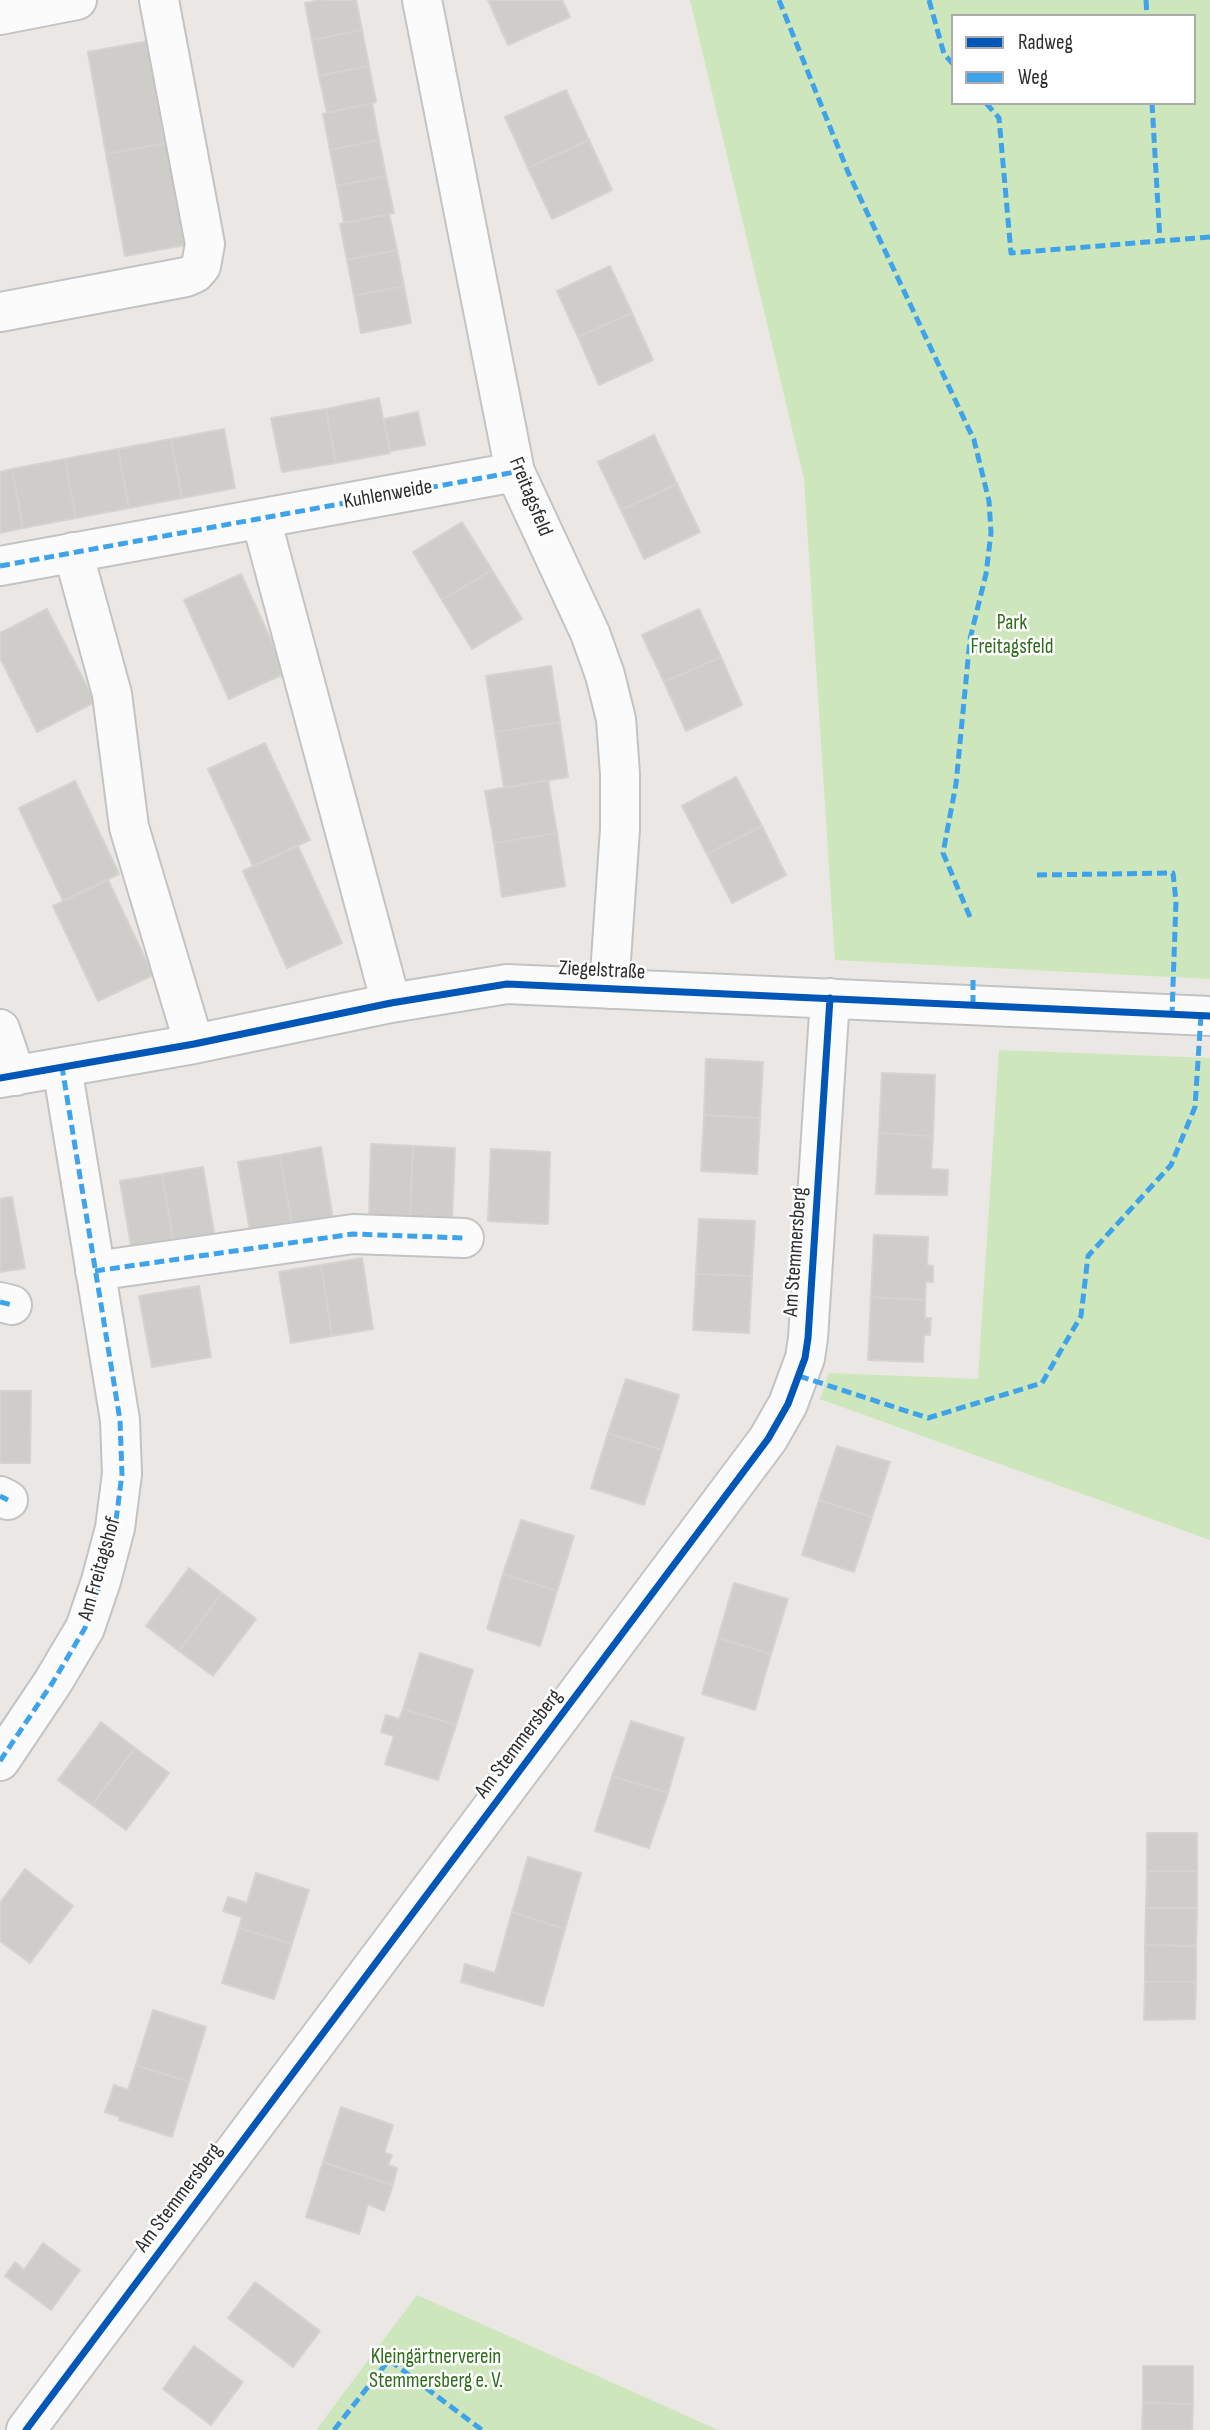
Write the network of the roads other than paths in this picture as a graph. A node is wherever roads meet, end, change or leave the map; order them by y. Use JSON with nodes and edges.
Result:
{"nodes":[{"id":1,"x":77,"y":0,"type":"edge"},
{"id":2,"x":159,"y":0,"type":"edge"},
{"id":3,"x":422,"y":0,"type":"edge"},
{"id":4,"x":0,"y":15,"type":"edge"},
{"id":5,"x":1,"y":304,"type":"edge"},
{"id":6,"x":515,"y":472,"type":"junction"},
{"id":7,"x":261,"y":519,"type":"junction"},
{"id":8,"x":73,"y":552,"type":"junction"},
{"id":9,"x":0,"y":566,"type":"edge"},
{"id":10,"x":609,"y":989,"type":"junction"},
{"id":11,"x":830,"y":998,"type":"junction"},
{"id":12,"x":391,"y":1003,"type":"junction"},
{"id":13,"x":1210,"y":1016,"type":"edge"},
{"id":14,"x":0,"y":1029,"type":"edge"},
{"id":15,"x":194,"y":1044,"type":"junction"},
{"id":16,"x":62,"y":1067,"type":"junction"},
{"id":17,"x":8,"y":1077,"type":"edge"},
{"id":18,"x":464,"y":1238,"type":"dead end"},
{"id":19,"x":95,"y":1271,"type":"junction"},
{"id":20,"x":0,"y":1761,"type":"edge"},
{"id":21,"x":26,"y":2430,"type":"edge"}],
"edges":[{"from":1,"to":4,"type":"street"},
{"from":2,"to":5,"type":"street"},
{"from":3,"to":6,"type":"street","name":"Freitagsfeld"},
{"from":6,"to":7,"type":"street","name":"Kuhlenweide"},
{"from":6,"to":10,"type":"street","name":"Freitagsfeld"},
{"from":7,"to":8,"type":"street","name":"Kuhlenweide"},
{"from":7,"to":12,"type":"street"},
{"from":8,"to":9,"type":"street","name":"Kuhlenweide"},
{"from":8,"to":15,"type":"street"},
{"from":10,"to":11,"type":"street","name":"Ziegelstraße"},
{"from":10,"to":12,"type":"street","name":"Ziegelstraße"},
{"from":11,"to":13,"type":"street","name":"Ziegelstraße"},
{"from":11,"to":21,"type":"street","name":"Am Stemmersberg"},
{"from":12,"to":15,"type":"street","name":"Ziegelstraße"},
{"from":14,"to":17,"type":"street","name":"Ziegelstraße"},
{"from":15,"to":16,"type":"street","name":"Ziegelstraße"},
{"from":16,"to":17,"type":"street","name":"Ziegelstraße"},
{"from":16,"to":19,"type":"street","name":"Am Freitagshof"},
{"from":18,"to":19,"type":"street"},
{"from":19,"to":20,"type":"street","name":"Am Freitagshof"}]}
